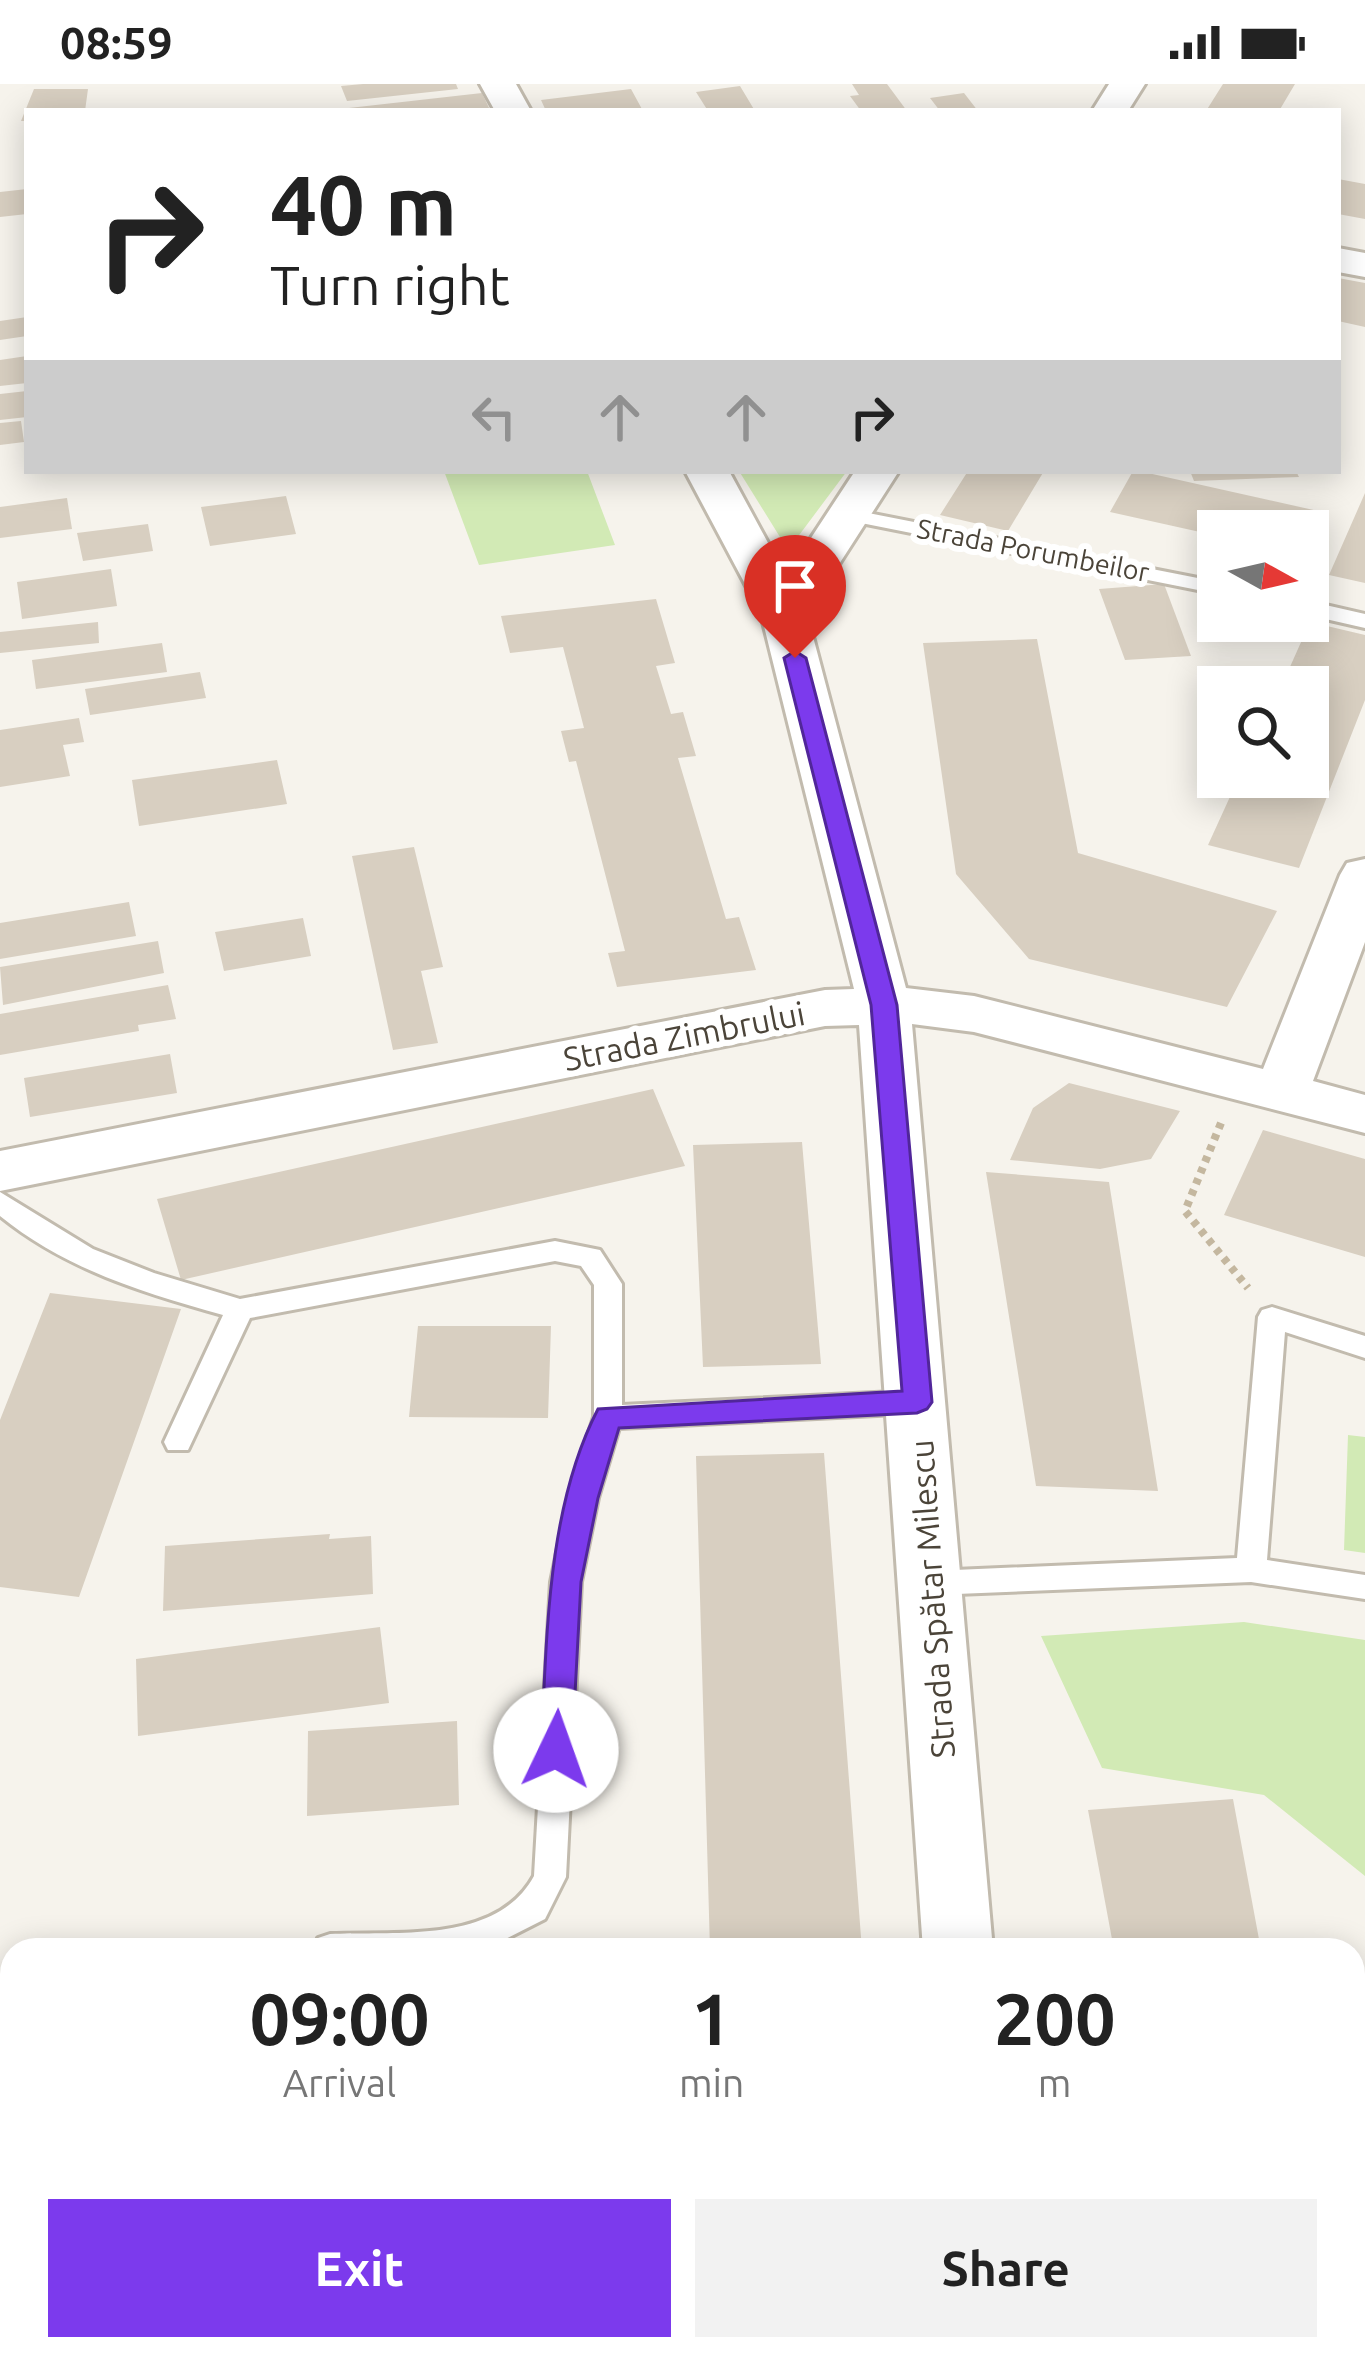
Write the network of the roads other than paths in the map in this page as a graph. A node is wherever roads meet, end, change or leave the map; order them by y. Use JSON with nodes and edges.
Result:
{"nodes":[{"id":1,"x":709,"y":474,"type":"edge"},
{"id":2,"x":875,"y":474,"type":"edge"},
{"id":3,"x":848,"y":515,"type":"junction"},
{"id":4,"x":1197,"y":583,"type":"edge"},
{"id":5,"x":1329,"y":613,"type":"edge"},
{"id":6,"x":784,"y":614,"type":"junction"},
{"id":7,"x":1365,"y":621,"type":"edge"},
{"id":8,"x":1365,"y":875,"type":"edge"},
{"id":9,"x":884,"y":1005,"type":"junction"},
{"id":10,"x":1260,"y":1085,"type":"junction"},
{"id":11,"x":1365,"y":1114,"type":"edge"},
{"id":12,"x":0,"y":1171,"type":"edge"},
{"id":13,"x":0,"y":1202,"type":"edge"},
{"id":14,"x":240,"y":1310,"type":"junction"},
{"id":15,"x":1365,"y":1347,"type":"edge"},
{"id":16,"x":917,"y":1402,"type":"junction"},
{"id":17,"x":608,"y":1417,"type":"junction"},
{"id":18,"x":178,"y":1442,"type":"dead end"},
{"id":19,"x":1251,"y":1570,"type":"junction"},
{"id":20,"x":932,"y":1583,"type":"junction"},
{"id":21,"x":1365,"y":1587,"type":"edge"},
{"id":22,"x":475,"y":1938,"type":"edge"},
{"id":23,"x":957,"y":1938,"type":"edge"}],
"edges":[{"from":1,"to":6,"type":"street","name":"Strada Spătar Milescu"},
{"from":2,"to":3,"type":"street"},
{"from":3,"to":4,"type":"lane","name":"Strada Porumbeilor"},
{"from":3,"to":6,"type":"street"},
{"from":5,"to":7,"type":"lane"},
{"from":6,"to":9,"type":"street","name":"Strada Spătar Milescu"},
{"from":8,"to":10,"type":"street"},
{"from":9,"to":10,"type":"street","name":"Strada Zimbrului"},
{"from":9,"to":12,"type":"street","name":"Strada Zimbrului"},
{"from":9,"to":16,"type":"street","name":"Strada Spătar Milescu"},
{"from":10,"to":11,"type":"street","name":"Strada Zimbrului"},
{"from":13,"to":14,"type":"lane"},
{"from":14,"to":17,"type":"lane"},
{"from":14,"to":18,"type":"lane"},
{"from":15,"to":19,"type":"lane"},
{"from":16,"to":17,"type":"lane"},
{"from":16,"to":20,"type":"street","name":"Strada Spătar Milescu"},
{"from":17,"to":22,"type":"lane"},
{"from":19,"to":20,"type":"lane"},
{"from":19,"to":21,"type":"lane"},
{"from":20,"to":23,"type":"street","name":"Strada Spătar Milescu"}]}
